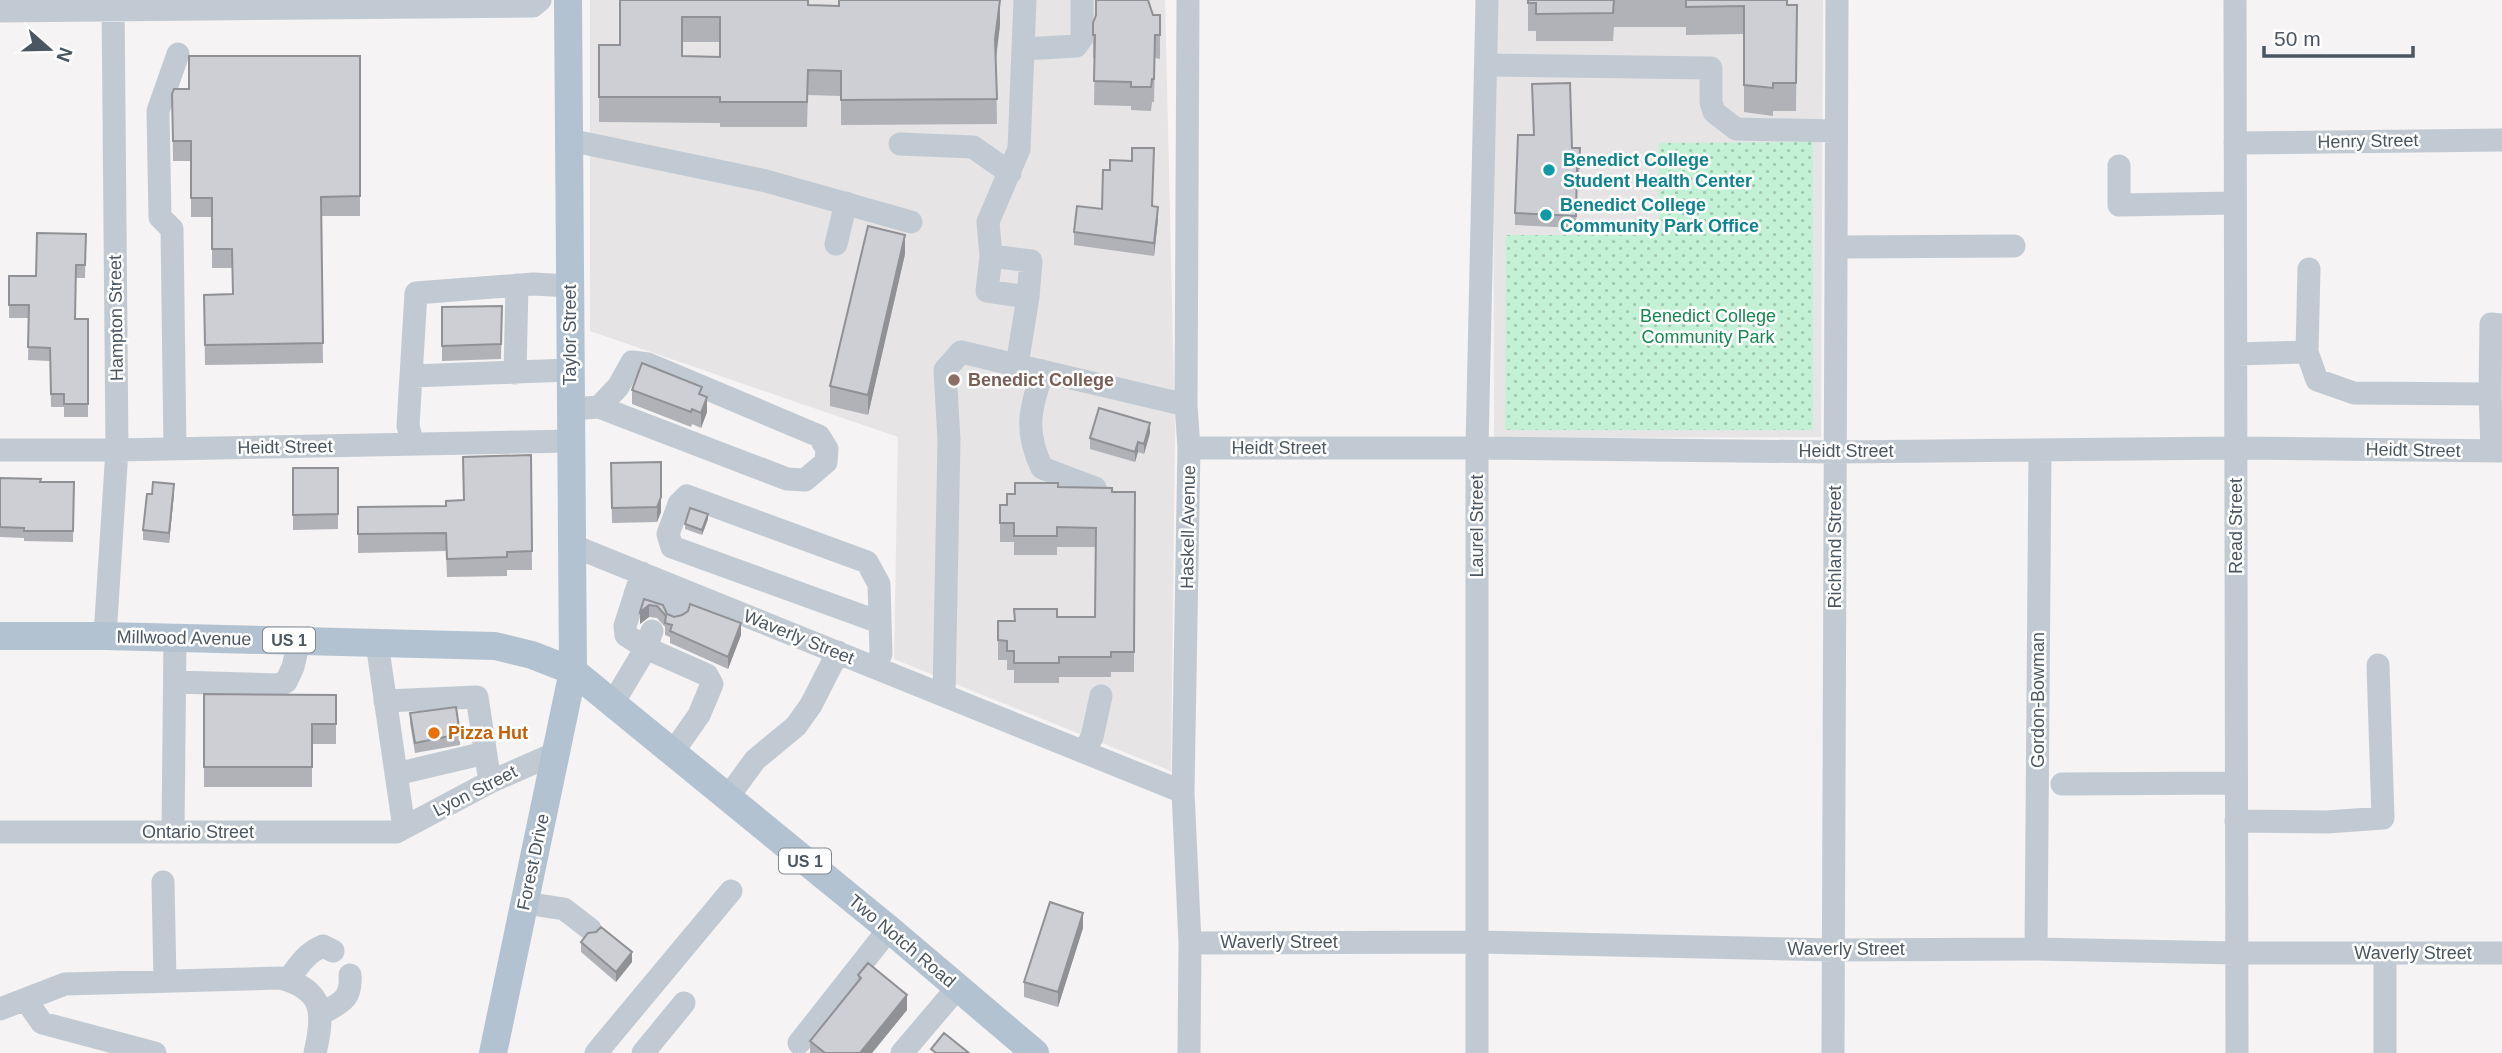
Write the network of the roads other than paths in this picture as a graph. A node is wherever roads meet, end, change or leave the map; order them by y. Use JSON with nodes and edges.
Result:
{"nodes":[{"id":1,"x":540,"y":0,"type":"edge"},
{"id":2,"x":568,"y":0,"type":"edge"},
{"id":3,"x":1025,"y":0,"type":"edge"},
{"id":4,"x":1082,"y":0,"type":"edge"},
{"id":5,"x":1188,"y":0,"type":"edge"},
{"id":6,"x":1487,"y":0,"type":"edge"},
{"id":7,"x":1837,"y":0,"type":"edge"},
{"id":8,"x":2235,"y":0,"type":"edge"},
{"id":9,"x":113,"y":5,"type":"edge"},
{"id":10,"x":0,"y":11,"type":"edge"},
{"id":11,"x":1023,"y":49,"type":"junction"},
{"id":12,"x":178,"y":54,"type":"dead end"},
{"id":13,"x":1486,"y":65,"type":"junction"},
{"id":14,"x":1836,"y":131,"type":"junction"},
{"id":15,"x":569,"y":140,"type":"junction"},
{"id":16,"x":2502,"y":140,"type":"edge"},
{"id":17,"x":2235,"y":142,"type":"junction"},
{"id":18,"x":900,"y":144,"type":"dead end"},
{"id":19,"x":2119,"y":166,"type":"dead end"},
{"id":20,"x":1010,"y":173,"type":"junction"},
{"id":21,"x":2235,"y":202,"type":"junction"},
{"id":22,"x":846,"y":203,"type":"junction"},
{"id":23,"x":911,"y":222,"type":"dead end"},
{"id":24,"x":836,"y":244,"type":"dead end"},
{"id":25,"x":2014,"y":246,"type":"dead end"},
{"id":26,"x":1836,"y":247,"type":"junction"},
{"id":27,"x":991,"y":256,"type":"junction"},
{"id":28,"x":2309,"y":269,"type":"dead end"},
{"id":29,"x":517,"y":285,"type":"junction"},
{"id":30,"x":570,"y":286,"type":"junction"},
{"id":31,"x":1028,"y":297,"type":"junction"},
{"id":32,"x":2502,"y":325,"type":"edge"},
{"id":33,"x":2307,"y":352,"type":"junction"},
{"id":34,"x":2236,"y":354,"type":"junction"},
{"id":35,"x":1017,"y":365,"type":"junction"},
{"id":36,"x":570,"y":370,"type":"junction"},
{"id":37,"x":1043,"y":371,"type":"junction"},
{"id":38,"x":515,"y":373,"type":"junction"},
{"id":39,"x":412,"y":376,"type":"junction"},
{"id":40,"x":2490,"y":394,"type":"junction"},
{"id":41,"x":1186,"y":405,"type":"junction"},
{"id":42,"x":599,"y":407,"type":"junction"},
{"id":43,"x":571,"y":409,"type":"junction"},
{"id":44,"x":570,"y":441,"type":"junction"},
{"id":45,"x":413,"y":444,"type":"junction"},
{"id":46,"x":1189,"y":448,"type":"junction"},
{"id":47,"x":1477,"y":448,"type":"junction"},
{"id":48,"x":175,"y":449,"type":"junction"},
{"id":49,"x":2235,"y":449,"type":"junction"},
{"id":50,"x":0,"y":450,"type":"edge"},
{"id":51,"x":117,"y":450,"type":"junction"},
{"id":52,"x":2040,"y":450,"type":"junction"},
{"id":53,"x":2497,"y":451,"type":"edge"},
{"id":54,"x":1835,"y":452,"type":"junction"},
{"id":55,"x":1095,"y":488,"type":"edge"},
{"id":56,"x":571,"y":545,"type":"junction"},
{"id":57,"x":638,"y":584,"type":"junction"},
{"id":58,"x":665,"y":621,"type":"junction"},
{"id":59,"x":879,"y":622,"type":"junction"},
{"id":60,"x":0,"y":636,"type":"edge"},
{"id":61,"x":105,"y":636,"type":"junction"},
{"id":62,"x":175,"y":638,"type":"junction"},
{"id":63,"x":299,"y":641,"type":"junction"},
{"id":64,"x":377,"y":643,"type":"junction"},
{"id":65,"x":838,"y":652,"type":"junction"},
{"id":66,"x":2378,"y":664,"type":"dead end"},
{"id":67,"x":875,"y":667,"type":"junction"},
{"id":68,"x":573,"y":671,"type":"junction"},
{"id":69,"x":176,"y":682,"type":"junction"},
{"id":70,"x":944,"y":695,"type":"junction"},
{"id":71,"x":1101,"y":696,"type":"dead end"},
{"id":72,"x":385,"y":701,"type":"junction"},
{"id":73,"x":613,"y":703,"type":"junction"},
{"id":74,"x":673,"y":752,"type":"junction"},
{"id":75,"x":1084,"y":752,"type":"junction"},
{"id":76,"x":485,"y":753,"type":"junction"},
{"id":77,"x":556,"y":753,"type":"junction"},
{"id":78,"x":396,"y":774,"type":"junction"},
{"id":79,"x":489,"y":782,"type":"junction"},
{"id":80,"x":2236,"y":783,"type":"junction"},
{"id":81,"x":2062,"y":784,"type":"dead end"},
{"id":82,"x":1183,"y":792,"type":"junction"},
{"id":83,"x":728,"y":797,"type":"junction"},
{"id":84,"x":2236,"y":821,"type":"junction"},
{"id":85,"x":400,"y":830,"type":"junction"},
{"id":86,"x":0,"y":832,"type":"edge"},
{"id":87,"x":173,"y":832,"type":"junction"},
{"id":88,"x":163,"y":882,"type":"dead end"},
{"id":89,"x":731,"y":891,"type":"dead end"},
{"id":90,"x":525,"y":903,"type":"junction"},
{"id":91,"x":590,"y":929,"type":"dead end"},
{"id":92,"x":889,"y":929,"type":"junction"},
{"id":93,"x":1477,"y":942,"type":"junction"},
{"id":94,"x":1191,"y":943,"type":"junction"},
{"id":95,"x":2036,"y":949,"type":"junction"},
{"id":96,"x":1834,"y":950,"type":"junction"},
{"id":97,"x":333,"y":951,"type":"dead end"},
{"id":98,"x":2236,"y":953,"type":"junction"},
{"id":99,"x":2385,"y":953,"type":"junction"},
{"id":100,"x":2502,"y":953,"type":"edge"},
{"id":101,"x":351,"y":975,"type":"dead end"},
{"id":102,"x":288,"y":980,"type":"junction"},
{"id":103,"x":165,"y":981,"type":"junction"},
{"id":104,"x":958,"y":987,"type":"junction"},
{"id":105,"x":26,"y":1000,"type":"junction"},
{"id":106,"x":684,"y":1003,"type":"dead end"},
{"id":107,"x":0,"y":1009,"type":"edge"},
{"id":108,"x":321,"y":1014,"type":"junction"},
{"id":109,"x":799,"y":1043,"type":"dead end"},
{"id":110,"x":155,"y":1053,"type":"edge"},
{"id":111,"x":315,"y":1053,"type":"edge"},
{"id":112,"x":493,"y":1053,"type":"edge"},
{"id":113,"x":596,"y":1053,"type":"edge"},
{"id":114,"x":643,"y":1053,"type":"edge"},
{"id":115,"x":902,"y":1053,"type":"edge"},
{"id":116,"x":1035,"y":1053,"type":"edge"},
{"id":117,"x":1189,"y":1053,"type":"edge"},
{"id":118,"x":1477,"y":1053,"type":"edge"},
{"id":119,"x":1833,"y":1053,"type":"edge"},
{"id":120,"x":2237,"y":1053,"type":"edge"},
{"id":121,"x":2385,"y":1053,"type":"edge"}],
"edges":[{"from":1,"to":9,"type":"street"},
{"from":2,"to":15,"type":"main road","name":"Taylor Street"},
{"from":3,"to":11,"type":"street"},
{"from":4,"to":11,"type":"street"},
{"from":5,"to":41,"type":"street","name":"Haskell Avenue"},
{"from":6,"to":13,"type":"street","name":"Laurel Street"},
{"from":7,"to":14,"type":"street","name":"Richland Street"},
{"from":8,"to":17,"type":"street","name":"Read Street"},
{"from":9,"to":10,"type":"street"},
{"from":9,"to":51,"type":"street","name":"Hampton Street"},
{"from":11,"to":20,"type":"street"},
{"from":12,"to":48,"type":"street"},
{"from":13,"to":14,"type":"street"},
{"from":13,"to":47,"type":"street","name":"Laurel Street"},
{"from":14,"to":26,"type":"street","name":"Richland Street"},
{"from":15,"to":22,"type":"street"},
{"from":15,"to":30,"type":"main road","name":"Taylor Street"},
{"from":16,"to":17,"type":"street","name":"Henry Street"},
{"from":17,"to":21,"type":"street","name":"Read Street"},
{"from":18,"to":20,"type":"street"},
{"from":19,"to":21,"type":"street"},
{"from":20,"to":27,"type":"street"},
{"from":21,"to":34,"type":"street","name":"Read Street"},
{"from":22,"to":23,"type":"street"},
{"from":22,"to":24,"type":"street"},
{"from":25,"to":26,"type":"street"},
{"from":26,"to":54,"type":"street","name":"Richland Street"},
{"from":27,"to":31,"type":"street"},
{"from":27,"to":31,"type":"street"},
{"from":28,"to":33,"type":"street"},
{"from":29,"to":30,"type":"street"},
{"from":29,"to":38,"type":"street"},
{"from":29,"to":39,"type":"street"},
{"from":30,"to":36,"type":"main road","name":"Taylor Street"},
{"from":31,"to":35,"type":"street"},
{"from":32,"to":40,"type":"street"},
{"from":33,"to":34,"type":"street"},
{"from":33,"to":40,"type":"street"},
{"from":34,"to":49,"type":"street","name":"Read Street"},
{"from":35,"to":37,"type":"street"},
{"from":35,"to":70,"type":"street"},
{"from":36,"to":38,"type":"street"},
{"from":36,"to":43,"type":"main road","name":"Taylor Street"},
{"from":37,"to":41,"type":"street"},
{"from":37,"to":55,"type":"street"},
{"from":38,"to":39,"type":"street"},
{"from":39,"to":45,"type":"street"},
{"from":40,"to":53,"type":"street"},
{"from":41,"to":46,"type":"street","name":"Haskell Avenue"},
{"from":42,"to":42,"type":"street"},
{"from":42,"to":43,"type":"street"},
{"from":43,"to":44,"type":"main road","name":"Taylor Street"},
{"from":44,"to":45,"type":"street","name":"Heidt Street"},
{"from":44,"to":56,"type":"main road","name":"Taylor Street"},
{"from":45,"to":48,"type":"street","name":"Heidt Street"},
{"from":46,"to":47,"type":"street","name":"Heidt Street"},
{"from":46,"to":82,"type":"street","name":"Haskell Avenue"},
{"from":47,"to":54,"type":"street","name":"Heidt Street"},
{"from":47,"to":93,"type":"street","name":"Laurel Street"},
{"from":48,"to":51,"type":"street","name":"Heidt Street"},
{"from":49,"to":52,"type":"street","name":"Heidt Street"},
{"from":49,"to":53,"type":"street","name":"Heidt Street"},
{"from":49,"to":80,"type":"street","name":"Read Street"},
{"from":50,"to":51,"type":"street","name":"Heidt Street"},
{"from":51,"to":61,"type":"street","name":"Hampton Street"},
{"from":52,"to":54,"type":"street","name":"Heidt Street"},
{"from":52,"to":95,"type":"street","name":"Gordon-Bowman"},
{"from":54,"to":96,"type":"street","name":"Richland Street"},
{"from":56,"to":57,"type":"street","name":"Waverly Street"},
{"from":56,"to":68,"type":"main road","name":"Taylor Street"},
{"from":57,"to":58,"type":"street","name":"Waverly Street"},
{"from":57,"to":58,"type":"street"},
{"from":58,"to":65,"type":"street","name":"Waverly Street"},
{"from":58,"to":73,"type":"street"},
{"from":58,"to":74,"type":"street"},
{"from":59,"to":59,"type":"street"},
{"from":59,"to":67,"type":"street"},
{"from":60,"to":61,"type":"main road","name":"Millwood Avenue","number":"US 1"},
{"from":61,"to":62,"type":"main road","name":"Millwood Avenue","number":"US 1"},
{"from":62,"to":63,"type":"main road","name":"Millwood Avenue","number":"US 1"},
{"from":62,"to":69,"type":"street"},
{"from":63,"to":64,"type":"main road","name":"Millwood Avenue","number":"US 1"},
{"from":63,"to":69,"type":"street"},
{"from":64,"to":68,"type":"main road","name":"Millwood Avenue","number":"US 1"},
{"from":64,"to":72,"type":"street"},
{"from":65,"to":67,"type":"street","name":"Waverly Street"},
{"from":65,"to":83,"type":"street"},
{"from":66,"to":84,"type":"street"},
{"from":67,"to":70,"type":"street","name":"Waverly Street"},
{"from":68,"to":73,"type":"main road","name":"Two Notch Road","number":"US 1"},
{"from":68,"to":77,"type":"main road","name":"Forest Drive"},
{"from":69,"to":87,"type":"street"},
{"from":70,"to":75,"type":"street","name":"Waverly Street"},
{"from":71,"to":75,"type":"street"},
{"from":72,"to":76,"type":"street"},
{"from":72,"to":78,"type":"street"},
{"from":73,"to":74,"type":"main road","name":"Two Notch Road","number":"US 1"},
{"from":74,"to":83,"type":"main road","name":"Two Notch Road","number":"US 1"},
{"from":75,"to":82,"type":"street","name":"Waverly Street"},
{"from":76,"to":78,"type":"street"},
{"from":76,"to":79,"type":"street"},
{"from":77,"to":79,"type":"street","name":"Lyon Street"},
{"from":77,"to":90,"type":"main road","name":"Forest Drive"},
{"from":78,"to":85,"type":"street"},
{"from":79,"to":85,"type":"street","name":"Lyon Street"},
{"from":80,"to":81,"type":"street"},
{"from":80,"to":84,"type":"street","name":"Read Street"},
{"from":82,"to":94,"type":"street","name":"Haskell Avenue"},
{"from":83,"to":92,"type":"main road","name":"Two Notch Road","number":"US 1"},
{"from":84,"to":98,"type":"street","name":"Read Street"},
{"from":85,"to":87,"type":"street","name":"Ontario Street"},
{"from":86,"to":87,"type":"street","name":"Ontario Street"},
{"from":88,"to":103,"type":"street"},
{"from":89,"to":113,"type":"street"},
{"from":90,"to":91,"type":"street"},
{"from":90,"to":112,"type":"main road","name":"Forest Drive"},
{"from":92,"to":104,"type":"main road","name":"Two Notch Road","number":"US 1"},
{"from":92,"to":109,"type":"street"},
{"from":93,"to":94,"type":"street","name":"Waverly Street"},
{"from":93,"to":96,"type":"street","name":"Waverly Street"},
{"from":93,"to":118,"type":"street","name":"Laurel Street"},
{"from":94,"to":117,"type":"street","name":"Haskell Avenue"},
{"from":95,"to":96,"type":"street","name":"Waverly Street"},
{"from":95,"to":98,"type":"street","name":"Waverly Street"},
{"from":96,"to":119,"type":"street","name":"Richland Street"},
{"from":97,"to":102,"type":"street"},
{"from":98,"to":99,"type":"street","name":"Waverly Street"},
{"from":98,"to":120,"type":"street","name":"Read Street"},
{"from":99,"to":100,"type":"street","name":"Waverly Street"},
{"from":99,"to":121,"type":"street"},
{"from":101,"to":108,"type":"street"},
{"from":102,"to":103,"type":"street"},
{"from":102,"to":108,"type":"street"},
{"from":103,"to":105,"type":"street"},
{"from":104,"to":115,"type":"street"},
{"from":104,"to":116,"type":"main road","name":"Two Notch Road","number":"US 1"},
{"from":105,"to":107,"type":"street"},
{"from":105,"to":110,"type":"street"},
{"from":106,"to":114,"type":"street"},
{"from":108,"to":111,"type":"street"}]}
